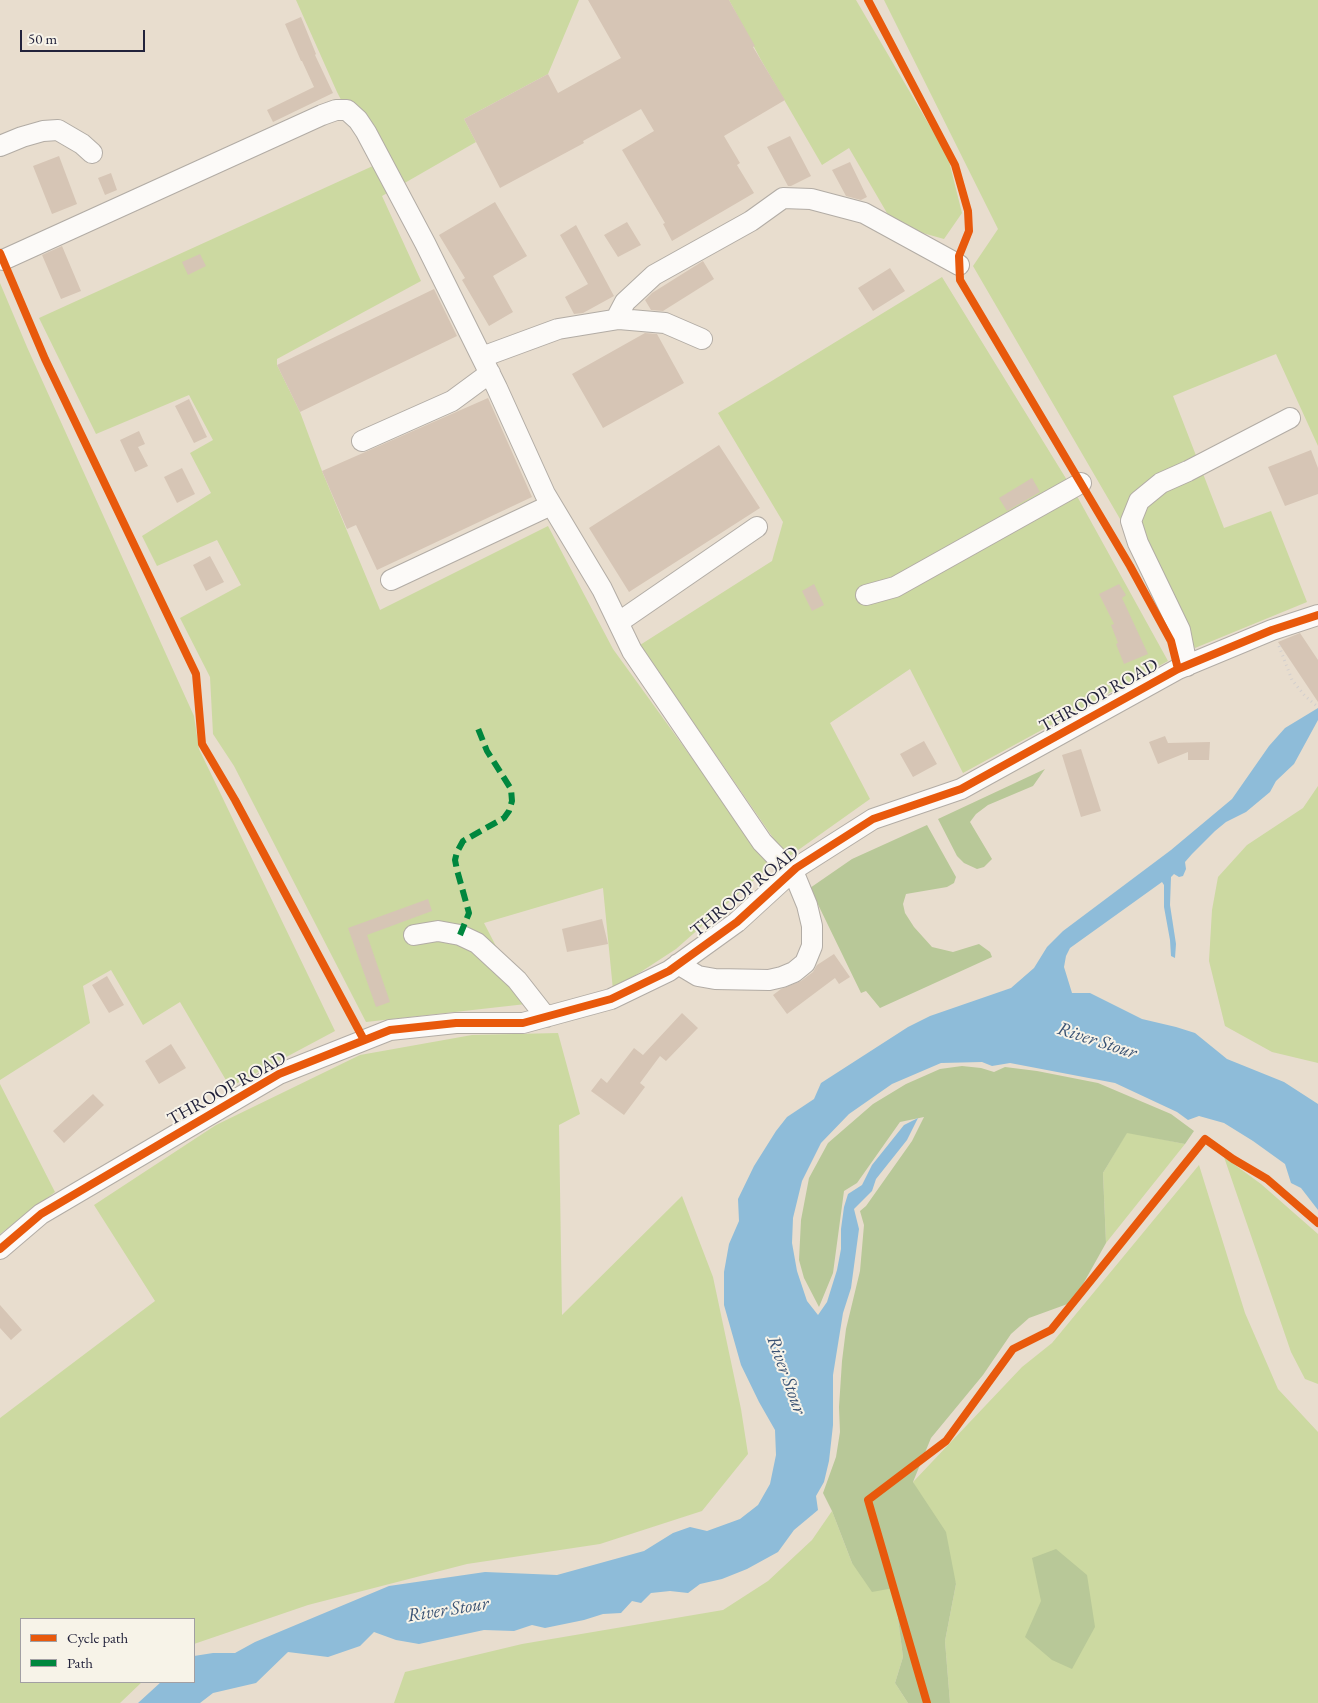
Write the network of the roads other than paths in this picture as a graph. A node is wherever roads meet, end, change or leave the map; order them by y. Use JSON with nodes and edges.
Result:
{"nodes":[{"id":1,"x":0,"y":146,"type":"edge"},
{"id":2,"x":92,"y":153,"type":"dead end"},
{"id":3,"x":3,"y":260,"type":"dead end"},
{"id":4,"x":959,"y":265,"type":"dead end"},
{"id":5,"x":616,"y":319,"type":"junction"},
{"id":6,"x":702,"y":339,"type":"dead end"},
{"id":7,"x":486,"y":365,"type":"junction"},
{"id":8,"x":1290,"y":418,"type":"dead end"},
{"id":9,"x":362,"y":442,"type":"dead end"},
{"id":10,"x":1080,"y":483,"type":"dead end"},
{"id":11,"x":551,"y":505,"type":"junction"},
{"id":12,"x":757,"y":527,"type":"dead end"},
{"id":13,"x":391,"y":580,"type":"dead end"},
{"id":14,"x":866,"y":595,"type":"dead end"},
{"id":15,"x":1318,"y":615,"type":"edge"},
{"id":16,"x":619,"y":622,"type":"junction"},
{"id":17,"x":1187,"y":666,"type":"junction"},
{"id":18,"x":792,"y":872,"type":"junction"},
{"id":19,"x":414,"y":935,"type":"dead end"},
{"id":20,"x":678,"y":964,"type":"junction"},
{"id":21,"x":546,"y":1017,"type":"junction"},
{"id":22,"x":0,"y":1249,"type":"edge"}],
"edges":[{"from":1,"to":2,"type":"street"},
{"from":3,"to":7,"type":"street"},
{"from":4,"to":5,"type":"street"},
{"from":5,"to":6,"type":"street"},
{"from":5,"to":7,"type":"street"},
{"from":7,"to":9,"type":"street"},
{"from":7,"to":11,"type":"street"},
{"from":8,"to":17,"type":"street"},
{"from":10,"to":14,"type":"street"},
{"from":11,"to":13,"type":"street"},
{"from":11,"to":16,"type":"street"},
{"from":12,"to":16,"type":"street"},
{"from":15,"to":17,"type":"street","name":"THROOP ROAD"},
{"from":16,"to":18,"type":"street"},
{"from":17,"to":18,"type":"street","name":"THROOP ROAD"},
{"from":18,"to":20,"type":"street","name":"THROOP ROAD"},
{"from":18,"to":20,"type":"street"},
{"from":19,"to":21,"type":"street"},
{"from":20,"to":21,"type":"street","name":"THROOP ROAD"},
{"from":21,"to":22,"type":"street","name":"THROOP ROAD"}]}
